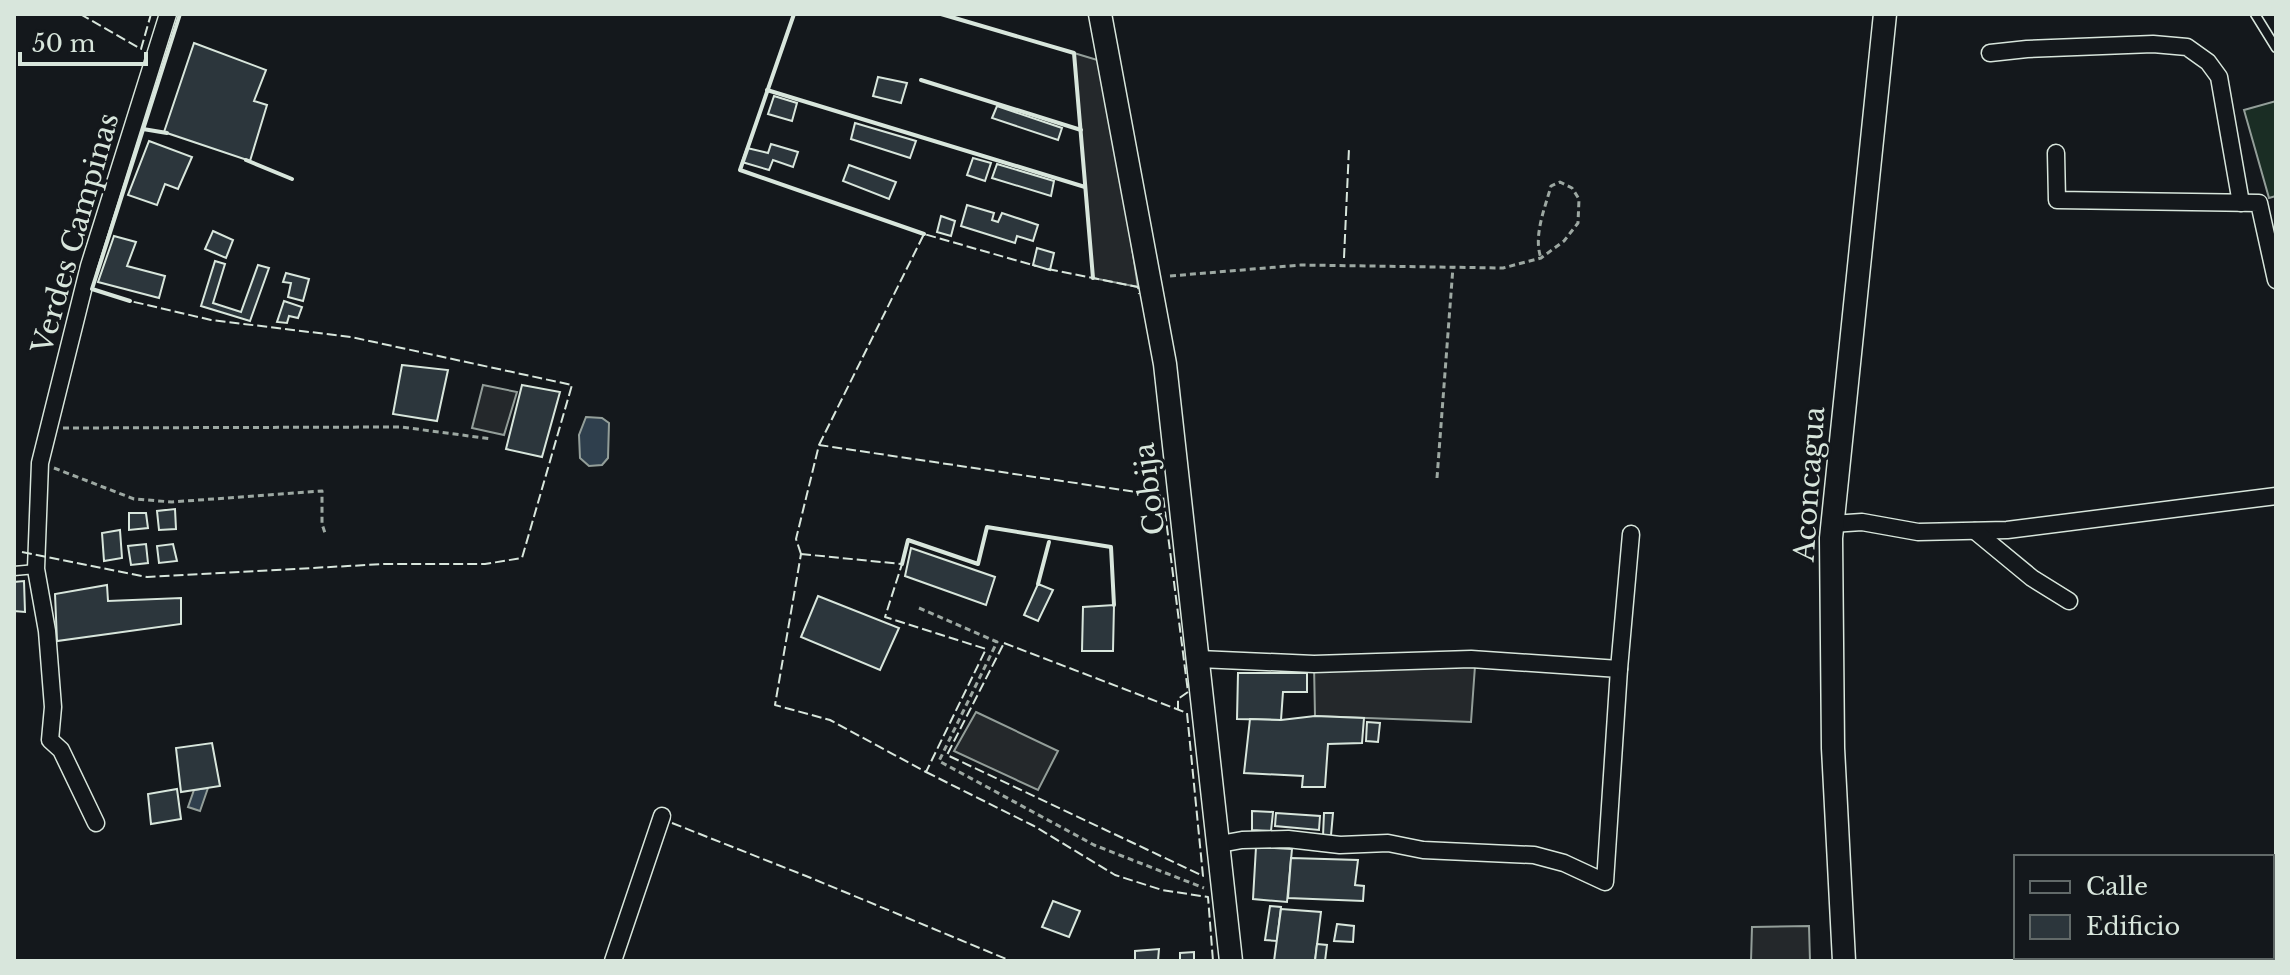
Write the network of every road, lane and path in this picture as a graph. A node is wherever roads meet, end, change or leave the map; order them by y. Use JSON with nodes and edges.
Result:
{"nodes":[{"id":1,"x":168,"y":14,"type":"edge"},
{"id":2,"x":1100,"y":14,"type":"edge"},
{"id":3,"x":1885,"y":14,"type":"edge"},
{"id":4,"x":2255,"y":14,"type":"edge"},
{"id":5,"x":2276,"y":48,"type":"edge"},
{"id":6,"x":1990,"y":53,"type":"dead end"},
{"id":7,"x":2056,"y":153,"type":"dead end"},
{"id":8,"x":2241,"y":203,"type":"junction"},
{"id":9,"x":1541,"y":258,"type":"junction"},
{"id":10,"x":1453,"y":267,"type":"junction"},
{"id":11,"x":1150,"y":278,"type":"junction"},
{"id":12,"x":2276,"y":280,"type":"edge"},
{"id":13,"x":48,"y":428,"type":"junction"},
{"id":14,"x":492,"y":439,"type":"dead end"},
{"id":15,"x":40,"y":463,"type":"junction"},
{"id":16,"x":1437,"y":478,"type":"dead end"},
{"id":17,"x":2276,"y":496,"type":"edge"},
{"id":18,"x":1832,"y":524,"type":"junction"},
{"id":19,"x":1975,"y":531,"type":"junction"},
{"id":20,"x":1631,"y":534,"type":"dead end"},
{"id":21,"x":326,"y":536,"type":"dead end"},
{"id":22,"x":36,"y":569,"type":"junction"},
{"id":23,"x":14,"y":571,"type":"edge"},
{"id":24,"x":2069,"y":601,"type":"dead end"},
{"id":25,"x":919,"y":608,"type":"dead end"},
{"id":26,"x":1199,"y":659,"type":"junction"},
{"id":27,"x":1619,"y":669,"type":"junction"},
{"id":28,"x":662,"y":816,"type":"dead end"},
{"id":29,"x":96,"y":823,"type":"dead end"},
{"id":30,"x":1220,"y":844,"type":"junction"},
{"id":31,"x":1226,"y":896,"type":"junction"},
{"id":32,"x":613,"y":961,"type":"edge"},
{"id":33,"x":1231,"y":961,"type":"edge"},
{"id":34,"x":1844,"y":961,"type":"edge"}],
"edges":[{"from":1,"to":13,"type":"street","name":"Verdes Campinas"},
{"from":2,"to":11,"type":"street","name":"Cobija"},
{"from":3,"to":18,"type":"street","name":"Aconcagua"},
{"from":4,"to":5,"type":"lane"},
{"from":6,"to":8,"type":"street"},
{"from":7,"to":8,"type":"street"},
{"from":8,"to":12,"type":"street"},
{"from":9,"to":9,"type":"path"},
{"from":9,"to":10,"type":"path"},
{"from":10,"to":11,"type":"path"},
{"from":10,"to":16,"type":"path"},
{"from":11,"to":26,"type":"street","name":"Cobija"},
{"from":13,"to":14,"type":"path"},
{"from":13,"to":15,"type":"street","name":"Verdes Campinas"},
{"from":15,"to":21,"type":"path"},
{"from":15,"to":22,"type":"street","name":"Verdes Campinas"},
{"from":17,"to":19,"type":"street"},
{"from":18,"to":19,"type":"street"},
{"from":18,"to":34,"type":"street","name":"Aconcagua"},
{"from":19,"to":24,"type":"street"},
{"from":20,"to":27,"type":"street"},
{"from":22,"to":23,"type":"lane"},
{"from":22,"to":29,"type":"street","name":"Verdes Campinas"},
{"from":25,"to":31,"type":"path"},
{"from":26,"to":27,"type":"street"},
{"from":26,"to":30,"type":"street","name":"Cobija"},
{"from":27,"to":30,"type":"street"},
{"from":28,"to":32,"type":"street"},
{"from":30,"to":31,"type":"street","name":"Cobija"},
{"from":31,"to":33,"type":"street","name":"Cobija"}]}
